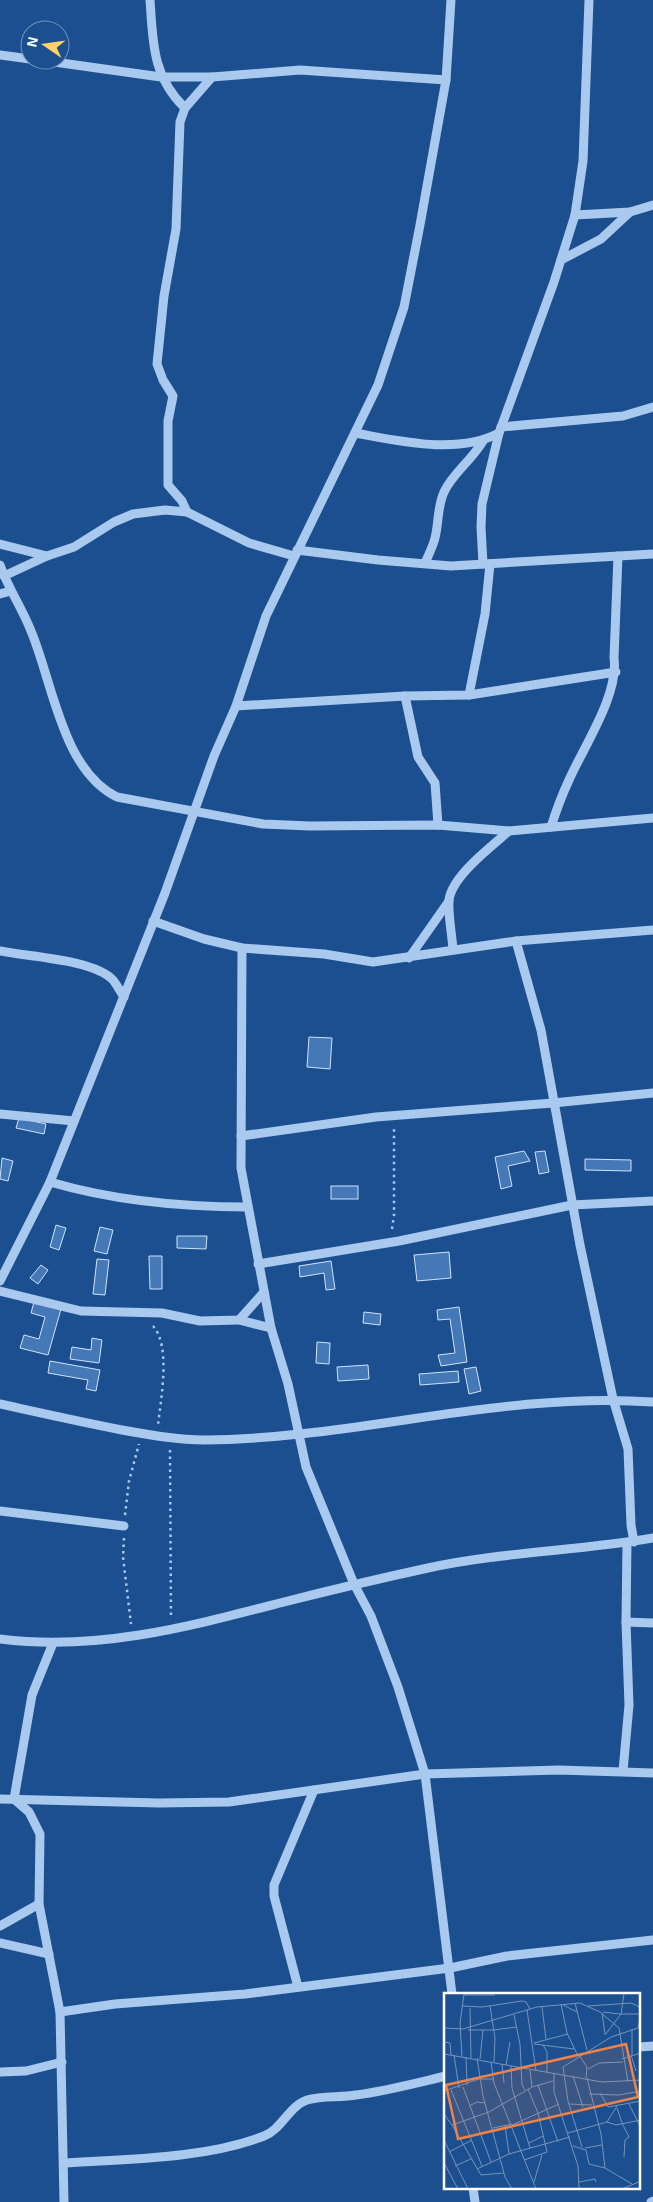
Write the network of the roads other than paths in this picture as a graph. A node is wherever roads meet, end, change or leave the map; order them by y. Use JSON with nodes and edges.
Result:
{"nodes":[{"id":1,"x":150,"y":0,"type":"edge"},
{"id":2,"x":451,"y":0,"type":"edge"},
{"id":3,"x":589,"y":0,"type":"edge"},
{"id":4,"x":0,"y":55,"type":"edge"},
{"id":5,"x":20,"y":57,"type":"edge"},
{"id":6,"x":70,"y":64,"type":"edge"},
{"id":7,"x":161,"y":77,"type":"junction"},
{"id":8,"x":212,"y":77,"type":"junction"},
{"id":9,"x":446,"y":80,"type":"junction"},
{"id":10,"x":185,"y":108,"type":"junction"},
{"id":11,"x":653,"y":205,"type":"edge"},
{"id":12,"x":630,"y":212,"type":"junction"},
{"id":13,"x":576,"y":215,"type":"junction"},
{"id":14,"x":561,"y":260,"type":"junction"},
{"id":15,"x":653,"y":407,"type":"edge"},
{"id":16,"x":500,"y":430,"type":"junction"},
{"id":17,"x":356,"y":433,"type":"junction"},
{"id":18,"x":484,"y":441,"type":"junction"},
{"id":19,"x":187,"y":512,"type":"junction"},
{"id":20,"x":0,"y":544,"type":"edge"},
{"id":21,"x":296,"y":553,"type":"junction"},
{"id":22,"x":653,"y":554,"type":"edge"},
{"id":23,"x":47,"y":556,"type":"junction"},
{"id":24,"x":618,"y":556,"type":"junction"},
{"id":25,"x":425,"y":562,"type":"junction"},
{"id":26,"x":486,"y":564,"type":"junction"},
{"id":27,"x":0,"y":565,"type":"edge"},
{"id":28,"x":4,"y":576,"type":"junction"},
{"id":29,"x":11,"y":591,"type":"junction"},
{"id":30,"x":0,"y":594,"type":"edge"},
{"id":31,"x":616,"y":672,"type":"junction"},
{"id":32,"x":405,"y":696,"type":"junction"},
{"id":33,"x":469,"y":696,"type":"junction"},
{"id":34,"x":236,"y":706,"type":"junction"},
{"id":35,"x":195,"y":810,"type":"junction"},
{"id":36,"x":653,"y":818,"type":"edge"},
{"id":37,"x":438,"y":825,"type":"junction"},
{"id":38,"x":551,"y":827,"type":"junction"},
{"id":39,"x":508,"y":831,"type":"junction"},
{"id":40,"x":449,"y":901,"type":"junction"},
{"id":41,"x":153,"y":922,"type":"junction"},
{"id":42,"x":653,"y":930,"type":"edge"},
{"id":43,"x":516,"y":941,"type":"junction"},
{"id":44,"x":242,"y":948,"type":"junction"},
{"id":45,"x":453,"y":950,"type":"junction"},
{"id":46,"x":0,"y":951,"type":"edge"},
{"id":47,"x":409,"y":958,"type":"junction"},
{"id":48,"x":124,"y":996,"type":"junction"},
{"id":49,"x":653,"y":1093,"type":"edge"},
{"id":50,"x":553,"y":1103,"type":"junction"},
{"id":51,"x":0,"y":1114,"type":"edge"},
{"id":52,"x":74,"y":1121,"type":"junction"},
{"id":53,"x":241,"y":1136,"type":"junction"},
{"id":54,"x":50,"y":1182,"type":"junction"},
{"id":55,"x":653,"y":1201,"type":"edge"},
{"id":56,"x":572,"y":1205,"type":"junction"},
{"id":57,"x":247,"y":1207,"type":"junction"},
{"id":58,"x":258,"y":1264,"type":"junction"},
{"id":59,"x":0,"y":1281,"type":"edge"},
{"id":60,"x":0,"y":1292,"type":"edge"},
{"id":61,"x":264,"y":1292,"type":"junction"},
{"id":62,"x":239,"y":1320,"type":"junction"},
{"id":63,"x":271,"y":1328,"type":"junction"},
{"id":64,"x":613,"y":1399,"type":"junction"},
{"id":65,"x":653,"y":1402,"type":"edge"},
{"id":66,"x":0,"y":1404,"type":"edge"},
{"id":67,"x":300,"y":1433,"type":"junction"},
{"id":68,"x":0,"y":1511,"type":"edge"},
{"id":69,"x":124,"y":1526,"type":"dead end"},
{"id":70,"x":653,"y":1538,"type":"edge"},
{"id":71,"x":630,"y":1542,"type":"junction"},
{"id":72,"x":354,"y":1584,"type":"junction"},
{"id":73,"x":626,"y":1622,"type":"junction"},
{"id":74,"x":653,"y":1623,"type":"edge"},
{"id":75,"x":0,"y":1639,"type":"edge"},
{"id":76,"x":53,"y":1643,"type":"junction"},
{"id":77,"x":623,"y":1771,"type":"junction"},
{"id":78,"x":653,"y":1773,"type":"edge"},
{"id":79,"x":425,"y":1774,"type":"junction"},
{"id":80,"x":314,"y":1790,"type":"junction"},
{"id":81,"x":0,"y":1799,"type":"edge"},
{"id":82,"x":14,"y":1799,"type":"junction"},
{"id":83,"x":39,"y":1904,"type":"junction"},
{"id":84,"x":0,"y":1926,"type":"edge"},
{"id":85,"x":653,"y":1940,"type":"edge"},
{"id":86,"x":0,"y":1943,"type":"edge"},
{"id":87,"x":49,"y":1954,"type":"junction"},
{"id":88,"x":450,"y":1968,"type":"junction"},
{"id":89,"x":298,"y":1987,"type":"junction"},
{"id":90,"x":452,"y":1993,"type":"edge"},
{"id":91,"x":60,"y":2012,"type":"junction"},
{"id":92,"x":653,"y":2046,"type":"edge"},
{"id":93,"x":640,"y":2047,"type":"edge"},
{"id":94,"x":62,"y":2062,"type":"junction"},
{"id":95,"x":0,"y":2072,"type":"edge"},
{"id":96,"x":444,"y":2076,"type":"edge"},
{"id":97,"x":64,"y":2163,"type":"junction"},
{"id":98,"x":64,"y":2202,"type":"edge"}],
"edges":[{"from":1,"to":7,"type":"street"},
{"from":2,"to":9,"type":"street"},
{"from":3,"to":13,"type":"street"},
{"from":4,"to":5,"type":"street"},
{"from":6,"to":7,"type":"street"},
{"from":7,"to":8,"type":"street"},
{"from":7,"to":10,"type":"street"},
{"from":8,"to":9,"type":"street"},
{"from":8,"to":10,"type":"street"},
{"from":9,"to":17,"type":"street"},
{"from":10,"to":19,"type":"street"},
{"from":11,"to":12,"type":"street"},
{"from":12,"to":13,"type":"street"},
{"from":12,"to":14,"type":"street"},
{"from":13,"to":14,"type":"street"},
{"from":14,"to":16,"type":"street"},
{"from":15,"to":16,"type":"street"},
{"from":16,"to":18,"type":"street"},
{"from":16,"to":26,"type":"street"},
{"from":17,"to":18,"type":"street"},
{"from":17,"to":21,"type":"street"},
{"from":18,"to":25,"type":"street"},
{"from":19,"to":21,"type":"street"},
{"from":19,"to":23,"type":"street"},
{"from":20,"to":23,"type":"street"},
{"from":21,"to":25,"type":"street"},
{"from":21,"to":34,"type":"street"},
{"from":22,"to":24,"type":"street"},
{"from":23,"to":28,"type":"street"},
{"from":24,"to":26,"type":"street"},
{"from":24,"to":31,"type":"street"},
{"from":25,"to":26,"type":"street"},
{"from":26,"to":33,"type":"street"},
{"from":27,"to":28,"type":"street"},
{"from":28,"to":29,"type":"street"},
{"from":29,"to":30,"type":"street"},
{"from":29,"to":35,"type":"street"},
{"from":31,"to":33,"type":"street"},
{"from":31,"to":38,"type":"street"},
{"from":32,"to":33,"type":"street"},
{"from":32,"to":34,"type":"street"},
{"from":32,"to":37,"type":"street"},
{"from":34,"to":35,"type":"street"},
{"from":35,"to":37,"type":"street"},
{"from":35,"to":41,"type":"street"},
{"from":36,"to":38,"type":"street"},
{"from":37,"to":39,"type":"street"},
{"from":38,"to":39,"type":"street"},
{"from":39,"to":40,"type":"street"},
{"from":40,"to":45,"type":"street"},
{"from":40,"to":47,"type":"street"},
{"from":41,"to":44,"type":"street"},
{"from":41,"to":48,"type":"street"},
{"from":42,"to":43,"type":"street"},
{"from":43,"to":45,"type":"street"},
{"from":43,"to":50,"type":"street"},
{"from":44,"to":47,"type":"street"},
{"from":44,"to":53,"type":"street"},
{"from":45,"to":47,"type":"street"},
{"from":46,"to":48,"type":"street"},
{"from":48,"to":52,"type":"street"},
{"from":49,"to":50,"type":"street"},
{"from":50,"to":53,"type":"street"},
{"from":50,"to":56,"type":"street"},
{"from":51,"to":52,"type":"street"},
{"from":52,"to":54,"type":"street"},
{"from":53,"to":57,"type":"street"},
{"from":54,"to":57,"type":"street"},
{"from":54,"to":59,"type":"street"},
{"from":55,"to":56,"type":"street"},
{"from":56,"to":58,"type":"street"},
{"from":56,"to":64,"type":"street"},
{"from":57,"to":58,"type":"street"},
{"from":58,"to":61,"type":"street"},
{"from":60,"to":62,"type":"street"},
{"from":61,"to":62,"type":"street"},
{"from":61,"to":63,"type":"street"},
{"from":62,"to":63,"type":"street"},
{"from":63,"to":67,"type":"street"},
{"from":64,"to":65,"type":"street"},
{"from":64,"to":67,"type":"street"},
{"from":64,"to":71,"type":"street"},
{"from":66,"to":67,"type":"street"},
{"from":67,"to":72,"type":"street"},
{"from":68,"to":69,"type":"street"},
{"from":70,"to":71,"type":"street"},
{"from":71,"to":72,"type":"street"},
{"from":71,"to":73,"type":"street"},
{"from":72,"to":76,"type":"street"},
{"from":72,"to":79,"type":"street"},
{"from":73,"to":74,"type":"street"},
{"from":73,"to":77,"type":"street"},
{"from":75,"to":76,"type":"street"},
{"from":76,"to":82,"type":"street"},
{"from":77,"to":78,"type":"street"},
{"from":77,"to":79,"type":"street"},
{"from":79,"to":80,"type":"street"},
{"from":79,"to":88,"type":"street"},
{"from":80,"to":82,"type":"street"},
{"from":80,"to":89,"type":"street"},
{"from":81,"to":82,"type":"street"},
{"from":82,"to":83,"type":"street"},
{"from":83,"to":84,"type":"street"},
{"from":83,"to":87,"type":"street"},
{"from":85,"to":88,"type":"street"},
{"from":86,"to":87,"type":"street"},
{"from":87,"to":91,"type":"street"},
{"from":88,"to":89,"type":"street"},
{"from":88,"to":90,"type":"street"},
{"from":89,"to":91,"type":"street"},
{"from":91,"to":94,"type":"street"},
{"from":92,"to":93,"type":"street"},
{"from":94,"to":95,"type":"street"},
{"from":94,"to":97,"type":"street"},
{"from":96,"to":97,"type":"street"},
{"from":97,"to":98,"type":"street"}]}
